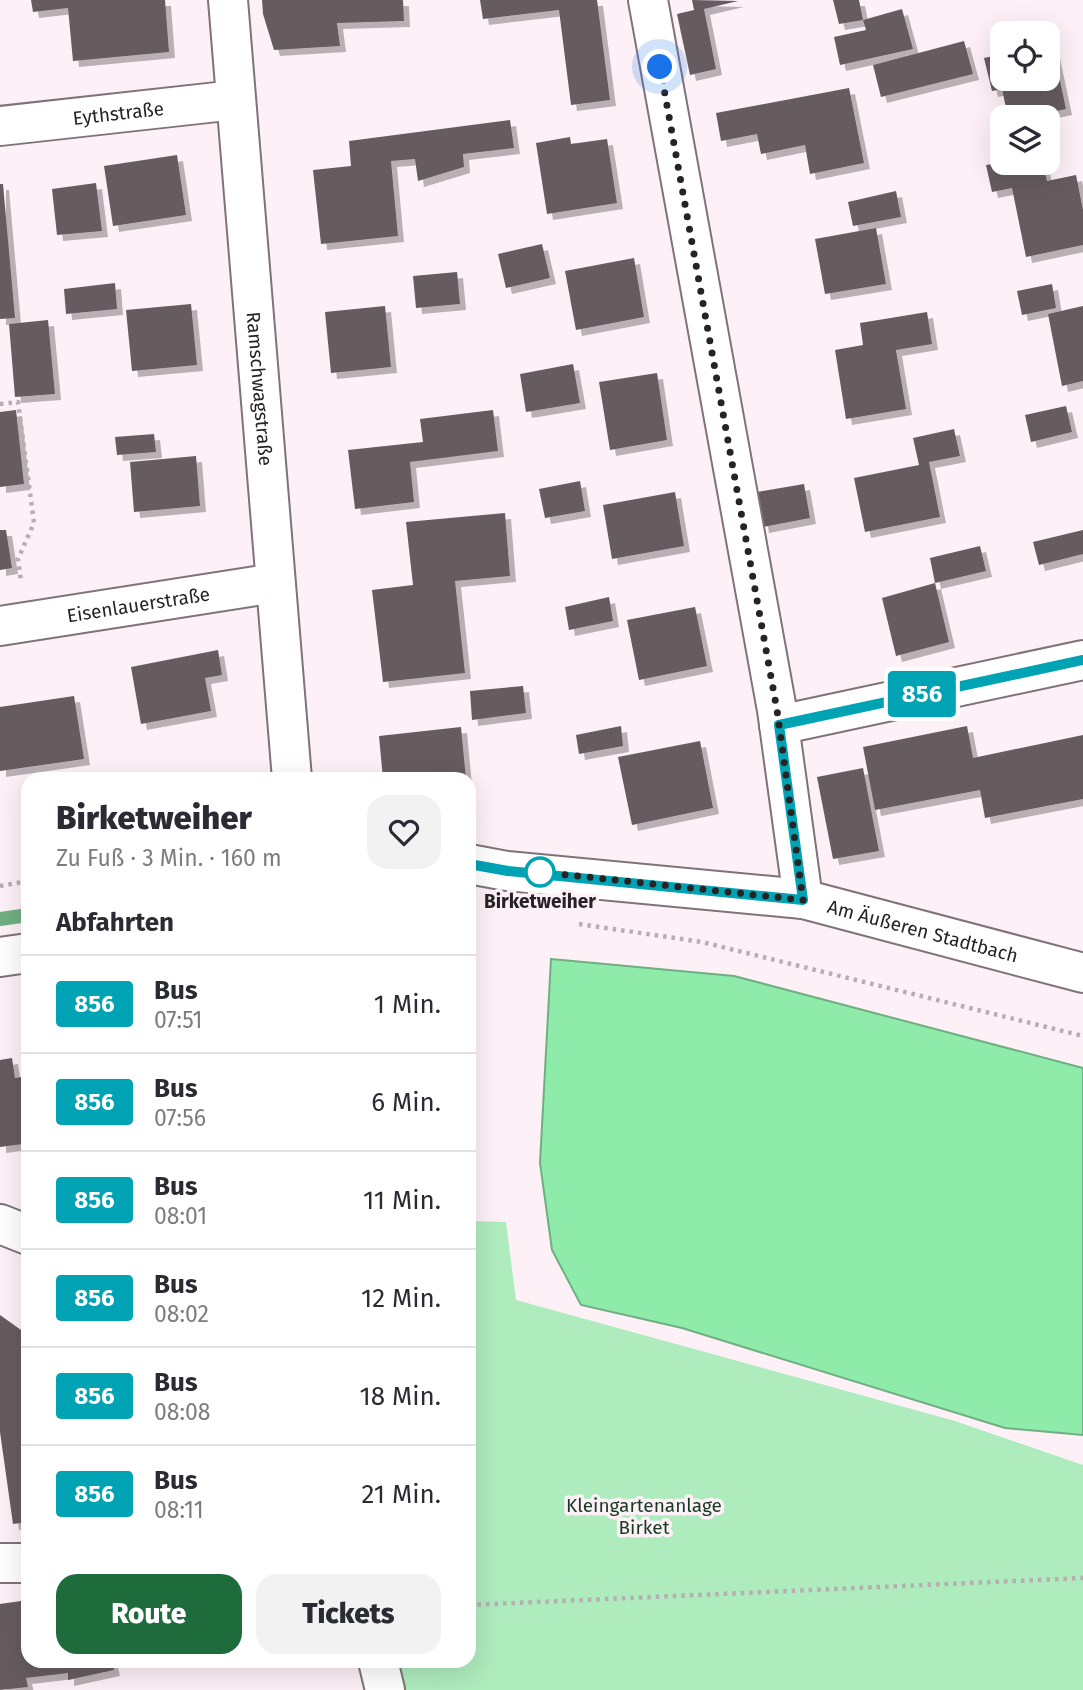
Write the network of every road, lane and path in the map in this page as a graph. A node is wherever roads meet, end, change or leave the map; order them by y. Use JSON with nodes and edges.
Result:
{"nodes":[{"id":1,"x":228,"y":0,"type":"edge"},
{"id":2,"x":648,"y":0,"type":"edge"},
{"id":3,"x":235,"y":100,"type":"junction"},
{"id":4,"x":0,"y":127,"type":"edge"},
{"id":5,"x":0,"y":404,"type":"edge"},
{"id":6,"x":275,"y":583,"type":"junction"},
{"id":7,"x":14,"y":624,"type":"edge"},
{"id":8,"x":1083,"y":660,"type":"edge"},
{"id":9,"x":779,"y":725,"type":"junction"},
{"id":10,"x":291,"y":772,"type":"edge"},
{"id":11,"x":476,"y":865,"type":"edge"},
{"id":12,"x":21,"y":882,"type":"edge"},
{"id":13,"x":0,"y":886,"type":"edge"},
{"id":14,"x":803,"y":900,"type":"junction"},
{"id":15,"x":572,"y":923,"type":"dead end"},
{"id":16,"x":21,"y":954,"type":"edge"},
{"id":17,"x":0,"y":957,"type":"edge"},
{"id":18,"x":1083,"y":973,"type":"edge"},
{"id":19,"x":1083,"y":1036,"type":"edge"},
{"id":20,"x":0,"y":1224,"type":"edge"},
{"id":21,"x":21,"y":1232,"type":"edge"},
{"id":22,"x":0,"y":1563,"type":"edge"},
{"id":23,"x":21,"y":1563,"type":"edge"},
{"id":24,"x":1083,"y":1578,"type":"edge"},
{"id":25,"x":476,"y":1605,"type":"edge"},
{"id":26,"x":380,"y":1668,"type":"edge"},
{"id":27,"x":385,"y":1690,"type":"edge"}],
"edges":[{"from":1,"to":3,"type":"street","name":"Ramschwagstraße"},
{"from":2,"to":9,"type":"street"},
{"from":3,"to":4,"type":"street","name":"Eythstraße"},
{"from":3,"to":6,"type":"street","name":"Ramschwagstraße"},
{"from":5,"to":7,"type":"path"},
{"from":6,"to":7,"type":"street","name":"Eisenlauerstraße"},
{"from":6,"to":10,"type":"street","name":"Ramschwagstraße"},
{"from":8,"to":9,"type":"street"},
{"from":9,"to":14,"type":"street"},
{"from":11,"to":14,"type":"street","name":"Am Äußeren Stadtbach"},
{"from":12,"to":13,"type":"path"},
{"from":14,"to":18,"type":"street","name":"Am Äußeren Stadtbach"},
{"from":15,"to":19,"type":"path"},
{"from":16,"to":17,"type":"street"},
{"from":20,"to":21,"type":"street"},
{"from":22,"to":23,"type":"street"},
{"from":24,"to":25,"type":"path"},
{"from":26,"to":27,"type":"street"}]}
